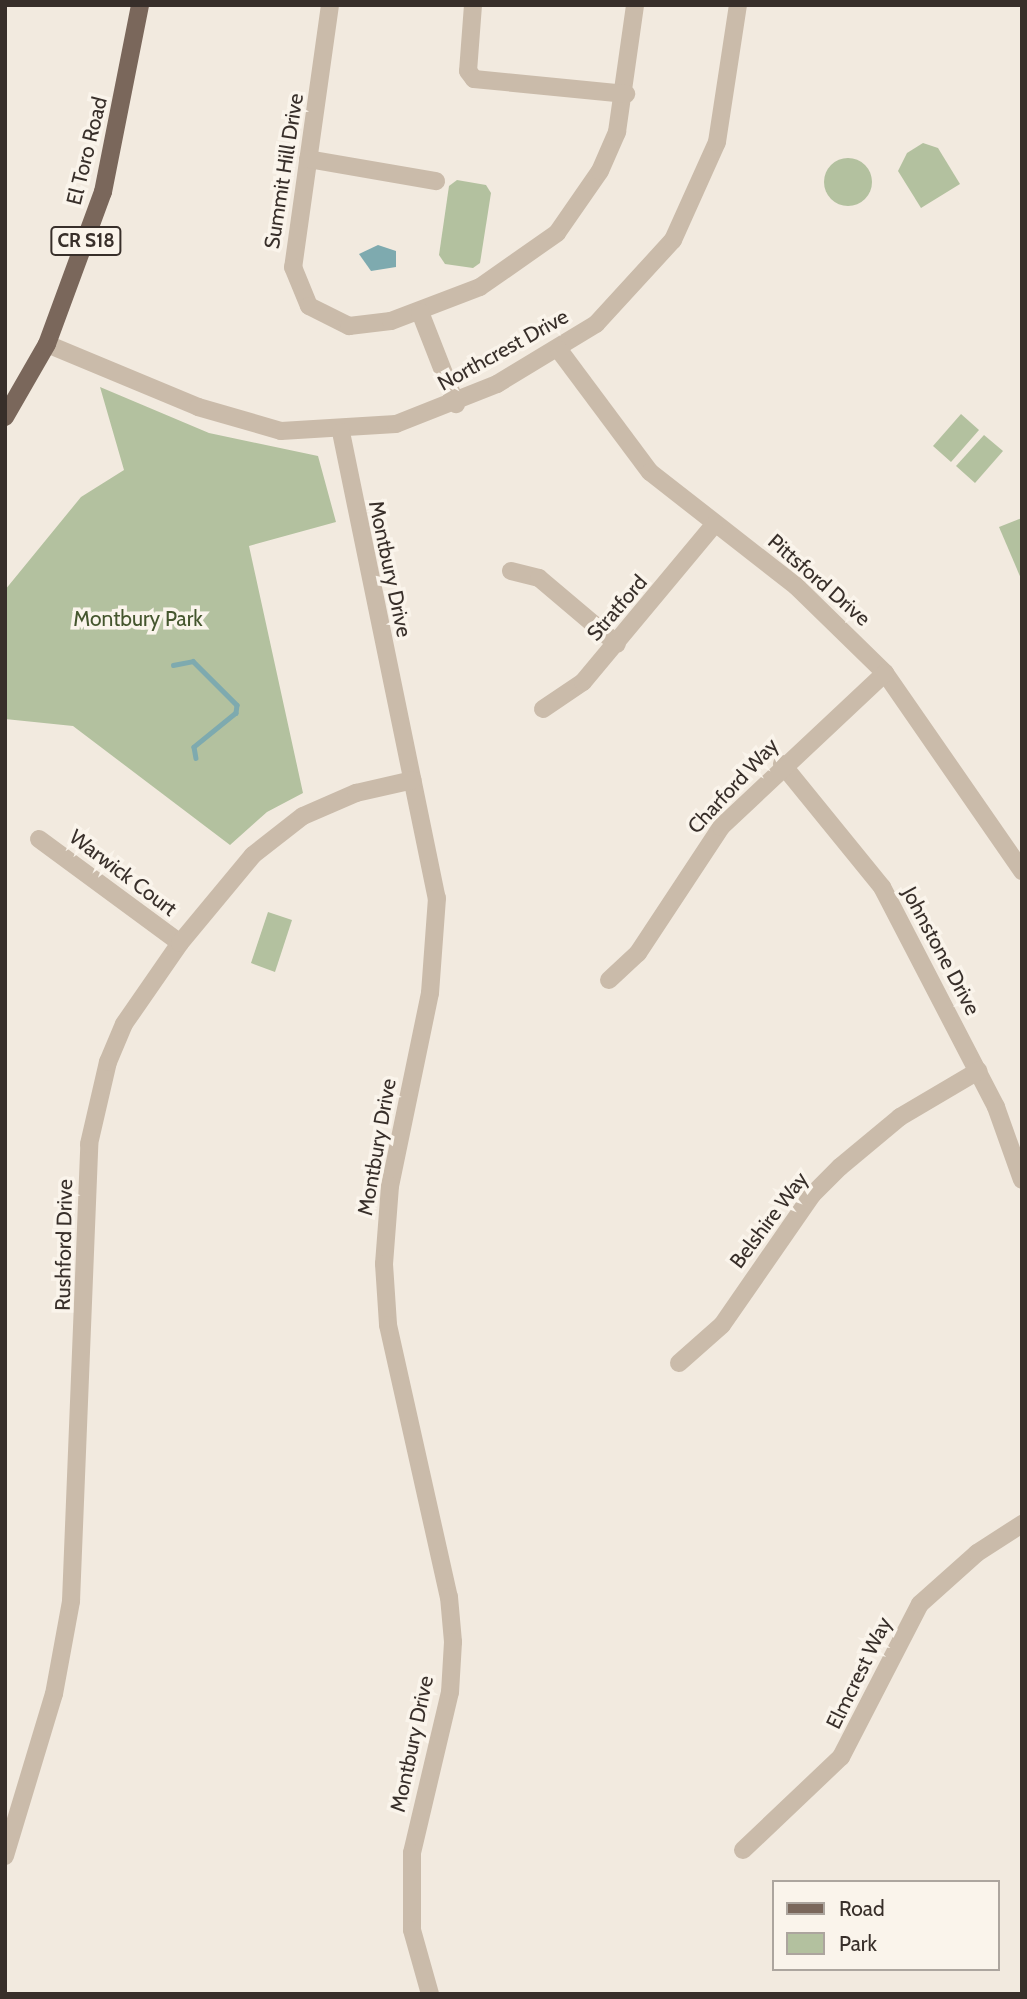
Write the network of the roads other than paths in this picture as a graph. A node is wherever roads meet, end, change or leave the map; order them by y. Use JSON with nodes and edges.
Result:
{"nodes":[{"id":1,"x":139,"y":5,"type":"edge"},
{"id":2,"x":330,"y":5,"type":"edge"},
{"id":3,"x":473,"y":5,"type":"edge"},
{"id":4,"x":635,"y":5,"type":"edge"},
{"id":5,"x":738,"y":5,"type":"edge"},
{"id":6,"x":626,"y":94,"type":"junction"},
{"id":7,"x":308,"y":159,"type":"junction"},
{"id":8,"x":436,"y":181,"type":"dead end"},
{"id":9,"x":420,"y":312,"type":"junction"},
{"id":10,"x":47,"y":344,"type":"junction"},
{"id":11,"x":559,"y":349,"type":"junction"},
{"id":12,"x":456,"y":404,"type":"junction"},
{"id":13,"x":5,"y":416,"type":"edge"},
{"id":14,"x":341,"y":432,"type":"junction"},
{"id":15,"x":714,"y":525,"type":"junction"},
{"id":16,"x":511,"y":570,"type":"dead end"},
{"id":17,"x":617,"y":644,"type":"junction"},
{"id":18,"x":885,"y":673,"type":"junction"},
{"id":19,"x":543,"y":709,"type":"dead end"},
{"id":20,"x":782,"y":764,"type":"junction"},
{"id":21,"x":413,"y":780,"type":"junction"},
{"id":22,"x":39,"y":839,"type":"dead end"},
{"id":23,"x":1022,"y":871,"type":"edge"},
{"id":24,"x":180,"y":943,"type":"junction"},
{"id":25,"x":609,"y":980,"type":"dead end"},
{"id":26,"x":978,"y":1071,"type":"junction"},
{"id":27,"x":1022,"y":1180,"type":"edge"},
{"id":28,"x":679,"y":1363,"type":"dead end"},
{"id":29,"x":1022,"y":1524,"type":"edge"},
{"id":30,"x":743,"y":1850,"type":"dead end"},
{"id":31,"x":5,"y":1856,"type":"edge"},
{"id":32,"x":430,"y":1994,"type":"edge"}],
"edges":[{"from":1,"to":10,"type":"main road","name":"El Toro Road","number":"CR S18"},
{"from":2,"to":7,"type":"street","name":"Summit Hill Drive"},
{"from":3,"to":6,"type":"street"},
{"from":4,"to":6,"type":"street","name":"Summit Hill Drive"},
{"from":5,"to":11,"type":"street","name":"Northcrest Drive"},
{"from":6,"to":9,"type":"street","name":"Summit Hill Drive"},
{"from":7,"to":8,"type":"street"},
{"from":7,"to":9,"type":"street","name":"Summit Hill Drive"},
{"from":9,"to":12,"type":"street"},
{"from":10,"to":13,"type":"main road","name":"El Toro Road","number":"CR S18"},
{"from":10,"to":14,"type":"street","name":"Northcrest Drive"},
{"from":11,"to":12,"type":"street","name":"Northcrest Drive"},
{"from":11,"to":15,"type":"street","name":"Pittsford Drive"},
{"from":12,"to":14,"type":"street","name":"Northcrest Drive"},
{"from":14,"to":21,"type":"street","name":"Montbury Drive"},
{"from":15,"to":17,"type":"street","name":"Stratford"},
{"from":15,"to":18,"type":"street","name":"Pittsford Drive"},
{"from":16,"to":17,"type":"street"},
{"from":17,"to":19,"type":"street","name":"Stratford"},
{"from":18,"to":20,"type":"street","name":"Charford Way"},
{"from":18,"to":23,"type":"street","name":"Pittsford Drive"},
{"from":20,"to":25,"type":"street","name":"Charford Way"},
{"from":20,"to":26,"type":"street","name":"Johnstone Drive"},
{"from":21,"to":24,"type":"street","name":"Rushford Drive"},
{"from":21,"to":32,"type":"street","name":"Montbury Drive"},
{"from":22,"to":24,"type":"street","name":"Warwick Court"},
{"from":24,"to":31,"type":"street","name":"Rushford Drive"},
{"from":26,"to":27,"type":"street","name":"Johnstone Drive"},
{"from":26,"to":28,"type":"street","name":"Belshire Way"},
{"from":29,"to":30,"type":"street","name":"Elmcrest Way"}]}
